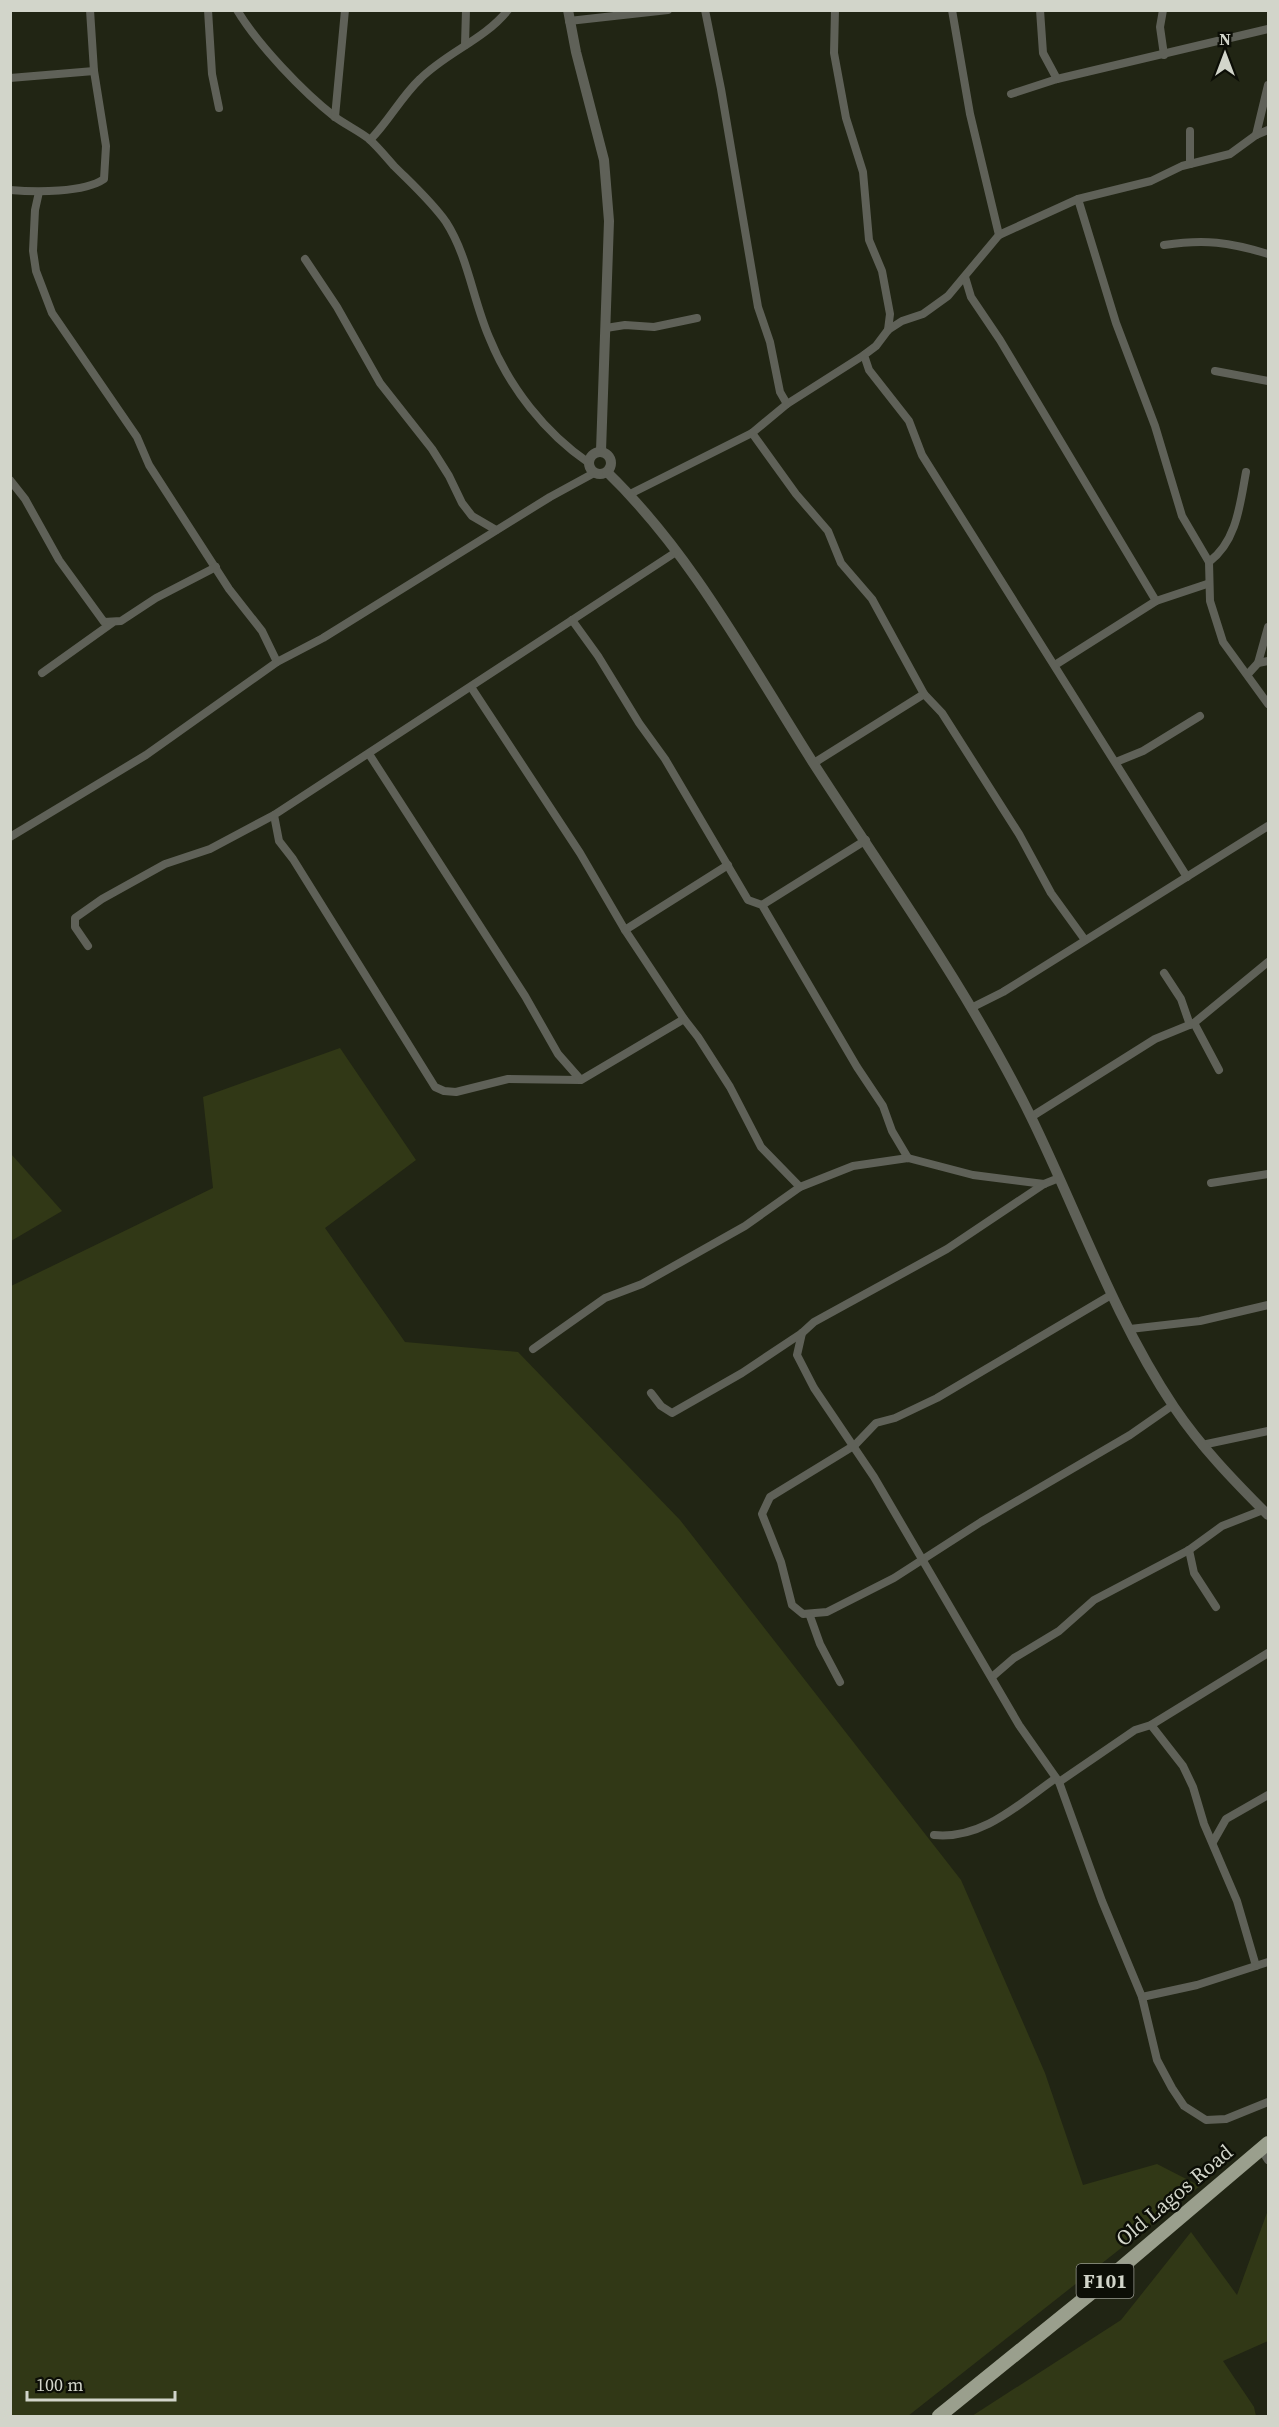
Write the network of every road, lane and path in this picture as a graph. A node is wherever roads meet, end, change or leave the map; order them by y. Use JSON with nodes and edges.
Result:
{"nodes":[{"id":1,"x":90,"y":10,"type":"edge"},
{"id":2,"x":208,"y":10,"type":"edge"},
{"id":3,"x":237,"y":10,"type":"edge"},
{"id":4,"x":345,"y":10,"type":"edge"},
{"id":5,"x":466,"y":10,"type":"edge"},
{"id":6,"x":508,"y":10,"type":"edge"},
{"id":7,"x":668,"y":10,"type":"edge"},
{"id":8,"x":705,"y":10,"type":"edge"},
{"id":9,"x":835,"y":10,"type":"edge"},
{"id":10,"x":952,"y":10,"type":"edge"},
{"id":11,"x":1040,"y":10,"type":"edge"},
{"id":12,"x":1163,"y":10,"type":"edge"},
{"id":13,"x":569,"y":16,"type":"edge"},
{"id":14,"x":1269,"y":29,"type":"edge"},
{"id":15,"x":465,"y":45,"type":"junction"},
{"id":16,"x":1164,"y":55,"type":"junction"},
{"id":17,"x":94,"y":71,"type":"junction"},
{"id":18,"x":10,"y":78,"type":"edge"},
{"id":19,"x":1058,"y":79,"type":"junction"},
{"id":20,"x":1269,"y":85,"type":"edge"},
{"id":21,"x":1011,"y":94,"type":"dead end"},
{"id":22,"x":219,"y":108,"type":"dead end"},
{"id":23,"x":335,"y":117,"type":"junction"},
{"id":24,"x":1269,"y":130,"type":"edge"},
{"id":25,"x":1190,"y":131,"type":"dead end"},
{"id":26,"x":1256,"y":135,"type":"junction"},
{"id":27,"x":370,"y":140,"type":"junction"},
{"id":28,"x":1190,"y":164,"type":"junction"},
{"id":29,"x":10,"y":190,"type":"edge"},
{"id":30,"x":39,"y":192,"type":"junction"},
{"id":31,"x":1078,"y":199,"type":"junction"},
{"id":32,"x":999,"y":235,"type":"junction"},
{"id":33,"x":1164,"y":245,"type":"dead end"},
{"id":34,"x":1269,"y":254,"type":"edge"},
{"id":35,"x":305,"y":259,"type":"dead end"},
{"id":36,"x":965,"y":277,"type":"junction"},
{"id":37,"x":697,"y":318,"type":"dead end"},
{"id":38,"x":606,"y":328,"type":"junction"},
{"id":39,"x":888,"y":330,"type":"junction"},
{"id":40,"x":864,"y":355,"type":"junction"},
{"id":41,"x":1215,"y":371,"type":"dead end"},
{"id":42,"x":1269,"y":381,"type":"edge"},
{"id":43,"x":788,"y":404,"type":"junction"},
{"id":44,"x":752,"y":433,"type":"junction"},
{"id":45,"x":601,"y":452,"type":"junction"},
{"id":46,"x":591,"y":468,"type":"junction"},
{"id":47,"x":607,"y":472,"type":"junction"},
{"id":48,"x":1246,"y":472,"type":"dead end"},
{"id":49,"x":10,"y":480,"type":"edge"},
{"id":50,"x":630,"y":494,"type":"junction"},
{"id":51,"x":496,"y":530,"type":"junction"},
{"id":52,"x":676,"y":552,"type":"junction"},
{"id":53,"x":1209,"y":562,"type":"junction"},
{"id":54,"x":216,"y":567,"type":"junction"},
{"id":55,"x":1207,"y":585,"type":"junction"},
{"id":56,"x":1156,"y":601,"type":"junction"},
{"id":57,"x":572,"y":620,"type":"junction"},
{"id":58,"x":112,"y":623,"type":"junction"},
{"id":59,"x":1269,"y":627,"type":"edge"},
{"id":60,"x":1269,"y":661,"type":"edge"},
{"id":61,"x":277,"y":662,"type":"junction"},
{"id":62,"x":1258,"y":663,"type":"junction"},
{"id":63,"x":1055,"y":664,"type":"junction"},
{"id":64,"x":42,"y":673,"type":"dead end"},
{"id":65,"x":1248,"y":674,"type":"junction"},
{"id":66,"x":471,"y":687,"type":"junction"},
{"id":67,"x":924,"y":694,"type":"junction"},
{"id":68,"x":1269,"y":704,"type":"edge"},
{"id":69,"x":1200,"y":716,"type":"dead end"},
{"id":70,"x":369,"y":754,"type":"junction"},
{"id":71,"x":1116,"y":762,"type":"junction"},
{"id":72,"x":814,"y":763,"type":"junction"},
{"id":73,"x":274,"y":815,"type":"junction"},
{"id":74,"x":1269,"y":825,"type":"edge"},
{"id":75,"x":10,"y":837,"type":"edge"},
{"id":76,"x":866,"y":840,"type":"junction"},
{"id":77,"x":728,"y":865,"type":"junction"},
{"id":78,"x":1187,"y":877,"type":"junction"},
{"id":79,"x":762,"y":906,"type":"junction"},
{"id":80,"x":625,"y":930,"type":"junction"},
{"id":81,"x":1084,"y":940,"type":"junction"},
{"id":82,"x":88,"y":946,"type":"dead end"},
{"id":83,"x":1269,"y":962,"type":"edge"},
{"id":84,"x":1164,"y":973,"type":"dead end"},
{"id":85,"x":973,"y":1007,"type":"junction"},
{"id":86,"x":684,"y":1019,"type":"junction"},
{"id":87,"x":1192,"y":1024,"type":"junction"},
{"id":88,"x":1219,"y":1070,"type":"dead end"},
{"id":89,"x":581,"y":1080,"type":"junction"},
{"id":90,"x":1031,"y":1117,"type":"junction"},
{"id":91,"x":908,"y":1158,"type":"junction"},
{"id":92,"x":1269,"y":1174,"type":"edge"},
{"id":93,"x":1059,"y":1178,"type":"junction"},
{"id":94,"x":1211,"y":1183,"type":"dead end"},
{"id":95,"x":1044,"y":1184,"type":"junction"},
{"id":96,"x":800,"y":1187,"type":"junction"},
{"id":97,"x":1111,"y":1295,"type":"junction"},
{"id":98,"x":1269,"y":1305,"type":"edge"},
{"id":99,"x":1130,"y":1329,"type":"junction"},
{"id":100,"x":802,"y":1334,"type":"junction"},
{"id":101,"x":533,"y":1349,"type":"dead end"},
{"id":102,"x":651,"y":1393,"type":"dead end"},
{"id":103,"x":1173,"y":1405,"type":"junction"},
{"id":104,"x":1269,"y":1431,"type":"edge"},
{"id":105,"x":855,"y":1445,"type":"junction"},
{"id":106,"x":1202,"y":1446,"type":"junction"},
{"id":107,"x":1266,"y":1513,"type":"edge"},
{"id":108,"x":1189,"y":1550,"type":"junction"},
{"id":109,"x":923,"y":1560,"type":"junction"},
{"id":110,"x":1216,"y":1607,"type":"dead end"},
{"id":111,"x":810,"y":1616,"type":"junction"},
{"id":112,"x":1269,"y":1653,"type":"edge"},
{"id":113,"x":992,"y":1677,"type":"junction"},
{"id":114,"x":840,"y":1682,"type":"dead end"},
{"id":115,"x":1151,"y":1725,"type":"junction"},
{"id":116,"x":1057,"y":1780,"type":"junction"},
{"id":117,"x":1269,"y":1795,"type":"edge"},
{"id":118,"x":934,"y":1835,"type":"dead end"},
{"id":119,"x":1213,"y":1842,"type":"junction"},
{"id":120,"x":1269,"y":1962,"type":"edge"},
{"id":121,"x":1256,"y":1966,"type":"junction"},
{"id":122,"x":1142,"y":1997,"type":"junction"},
{"id":123,"x":1269,"y":2102,"type":"edge"},
{"id":124,"x":1266,"y":2151,"type":"edge"},
{"id":125,"x":939,"y":2416,"type":"edge"}],
"edges":[{"from":1,"to":17,"type":"street"},
{"from":2,"to":22,"type":"street"},
{"from":3,"to":23,"type":"street"},
{"from":4,"to":23,"type":"street"},
{"from":5,"to":15,"type":"street"},
{"from":6,"to":15,"type":"street"},
{"from":7,"to":13,"type":"street"},
{"from":8,"to":43,"type":"street"},
{"from":9,"to":39,"type":"street"},
{"from":10,"to":32,"type":"street"},
{"from":11,"to":19,"type":"street"},
{"from":12,"to":16,"type":"street"},
{"from":13,"to":38,"type":"street"},
{"from":14,"to":16,"type":"street"},
{"from":15,"to":27,"type":"street"},
{"from":16,"to":19,"type":"street"},
{"from":17,"to":18,"type":"street"},
{"from":17,"to":30,"type":"street"},
{"from":19,"to":21,"type":"street"},
{"from":20,"to":26,"type":"street"},
{"from":23,"to":27,"type":"street"},
{"from":24,"to":26,"type":"street"},
{"from":25,"to":28,"type":"street"},
{"from":26,"to":28,"type":"street"},
{"from":27,"to":46,"type":"street"},
{"from":28,"to":31,"type":"street"},
{"from":29,"to":30,"type":"street"},
{"from":30,"to":54,"type":"street"},
{"from":31,"to":32,"type":"street"},
{"from":31,"to":53,"type":"street"},
{"from":32,"to":36,"type":"street"},
{"from":33,"to":34,"type":"street"},
{"from":35,"to":51,"type":"street"},
{"from":36,"to":39,"type":"street"},
{"from":36,"to":56,"type":"street"},
{"from":37,"to":38,"type":"street"},
{"from":38,"to":45,"type":"street"},
{"from":39,"to":40,"type":"street"},
{"from":40,"to":43,"type":"street"},
{"from":40,"to":63,"type":"street"},
{"from":41,"to":42,"type":"street"},
{"from":43,"to":44,"type":"street"},
{"from":44,"to":50,"type":"street"},
{"from":44,"to":67,"type":"street"},
{"from":45,"to":46,"type":"street"},
{"from":45,"to":47,"type":"street"},
{"from":46,"to":47,"type":"street"},
{"from":46,"to":51,"type":"street"},
{"from":47,"to":50,"type":"street"},
{"from":48,"to":53,"type":"street"},
{"from":49,"to":58,"type":"street"},
{"from":50,"to":52,"type":"street"},
{"from":51,"to":61,"type":"street"},
{"from":52,"to":57,"type":"street"},
{"from":52,"to":72,"type":"street"},
{"from":53,"to":55,"type":"street"},
{"from":54,"to":58,"type":"street"},
{"from":54,"to":61,"type":"street"},
{"from":55,"to":56,"type":"street"},
{"from":55,"to":65,"type":"street"},
{"from":56,"to":63,"type":"street"},
{"from":57,"to":66,"type":"street"},
{"from":57,"to":77,"type":"street"},
{"from":58,"to":64,"type":"street"},
{"from":59,"to":62,"type":"street"},
{"from":60,"to":62,"type":"street"},
{"from":61,"to":75,"type":"street"},
{"from":62,"to":65,"type":"street"},
{"from":63,"to":71,"type":"street"},
{"from":65,"to":68,"type":"street"},
{"from":66,"to":70,"type":"street"},
{"from":66,"to":80,"type":"street"},
{"from":67,"to":72,"type":"street"},
{"from":67,"to":81,"type":"street"},
{"from":69,"to":71,"type":"street"},
{"from":70,"to":73,"type":"street"},
{"from":70,"to":89,"type":"street"},
{"from":71,"to":78,"type":"street"},
{"from":72,"to":76,"type":"street"},
{"from":73,"to":82,"type":"street"},
{"from":73,"to":89,"type":"street"},
{"from":74,"to":78,"type":"street"},
{"from":76,"to":79,"type":"street"},
{"from":76,"to":85,"type":"street"},
{"from":77,"to":79,"type":"street"},
{"from":77,"to":80,"type":"street"},
{"from":78,"to":81,"type":"street"},
{"from":79,"to":91,"type":"street"},
{"from":80,"to":86,"type":"street"},
{"from":81,"to":85,"type":"street"},
{"from":83,"to":87,"type":"street"},
{"from":84,"to":87,"type":"street"},
{"from":85,"to":90,"type":"street"},
{"from":86,"to":89,"type":"street"},
{"from":86,"to":96,"type":"street"},
{"from":87,"to":88,"type":"street"},
{"from":87,"to":90,"type":"street"},
{"from":90,"to":93,"type":"street"},
{"from":91,"to":95,"type":"street"},
{"from":91,"to":96,"type":"street"},
{"from":92,"to":94,"type":"street"},
{"from":93,"to":95,"type":"street"},
{"from":93,"to":97,"type":"street"},
{"from":95,"to":100,"type":"street"},
{"from":96,"to":101,"type":"street"},
{"from":97,"to":99,"type":"street"},
{"from":97,"to":105,"type":"street"},
{"from":98,"to":99,"type":"street"},
{"from":99,"to":103,"type":"street"},
{"from":100,"to":102,"type":"street"},
{"from":100,"to":105,"type":"street"},
{"from":103,"to":106,"type":"street"},
{"from":103,"to":109,"type":"street"},
{"from":104,"to":106,"type":"street"},
{"from":105,"to":109,"type":"street"},
{"from":105,"to":111,"type":"street"},
{"from":106,"to":107,"type":"street"},
{"from":107,"to":108,"type":"street"},
{"from":108,"to":110,"type":"street"},
{"from":108,"to":113,"type":"street"},
{"from":109,"to":111,"type":"street"},
{"from":109,"to":113,"type":"street"},
{"from":111,"to":114,"type":"street"},
{"from":112,"to":115,"type":"street"},
{"from":113,"to":116,"type":"street"},
{"from":115,"to":116,"type":"street"},
{"from":115,"to":119,"type":"street"},
{"from":116,"to":118,"type":"street"},
{"from":116,"to":122,"type":"street"},
{"from":117,"to":119,"type":"street"},
{"from":119,"to":121,"type":"street"},
{"from":120,"to":121,"type":"street"},
{"from":121,"to":122,"type":"street"},
{"from":122,"to":123,"type":"street"},
{"from":124,"to":125,"type":"main road","name":"Old Lagos Road","number":"F101"}]}
